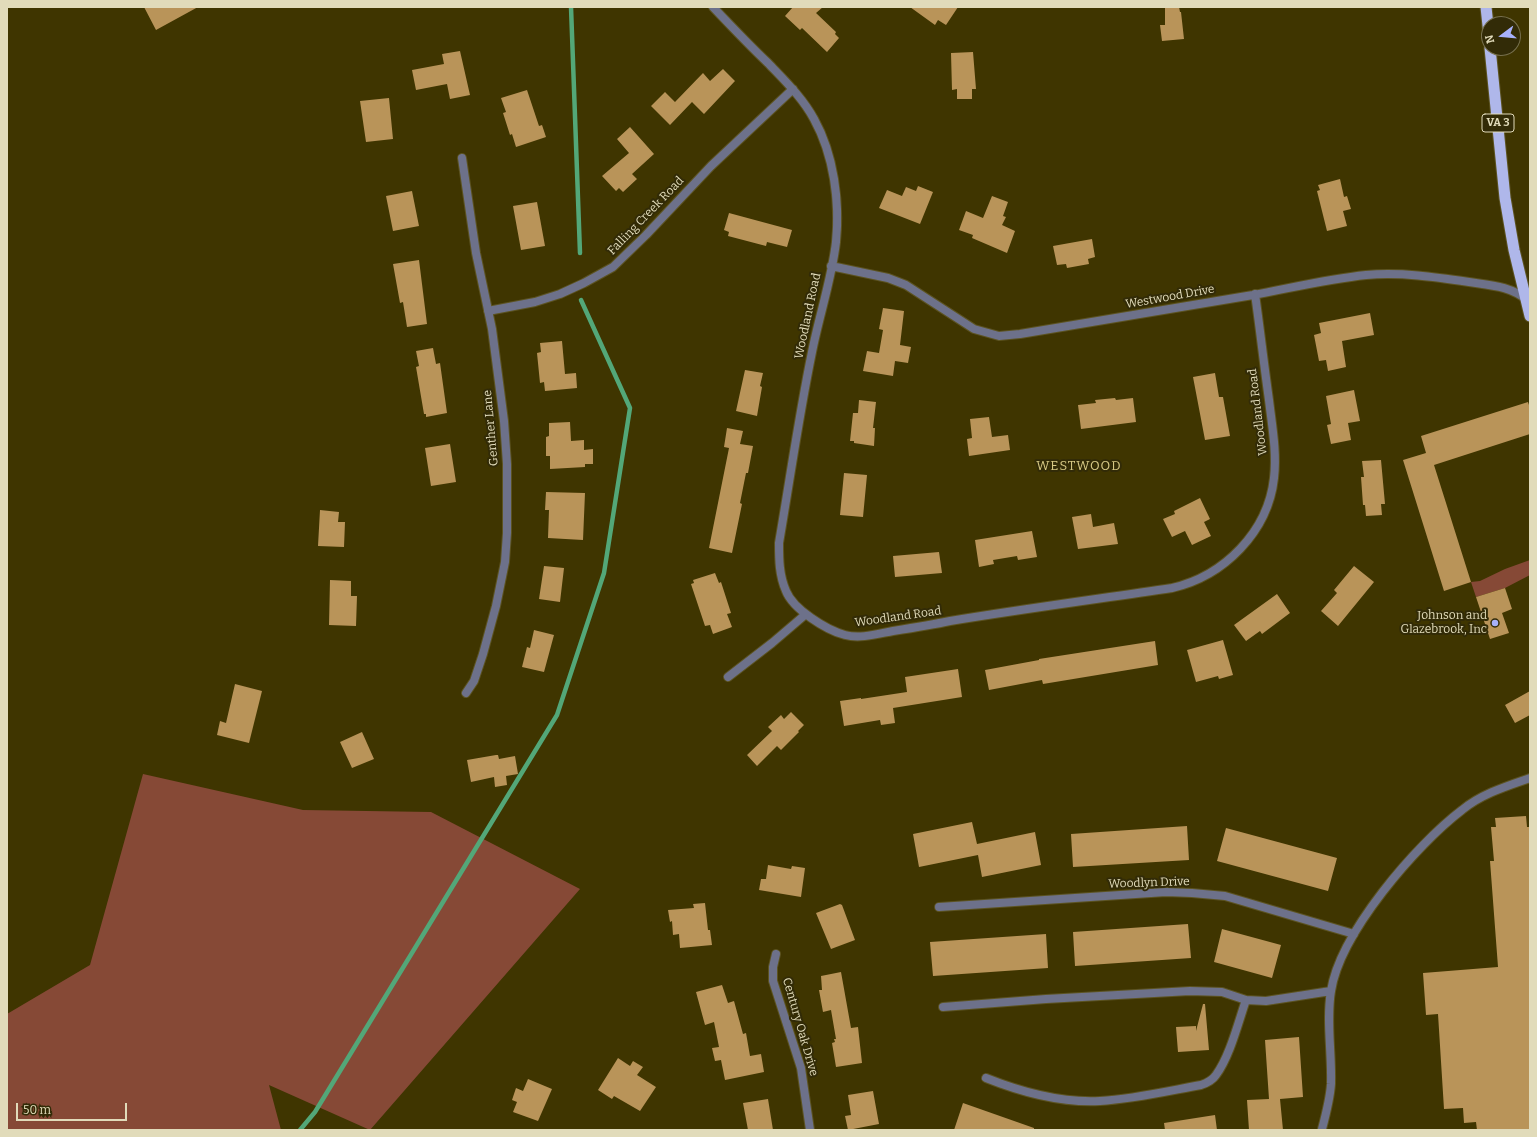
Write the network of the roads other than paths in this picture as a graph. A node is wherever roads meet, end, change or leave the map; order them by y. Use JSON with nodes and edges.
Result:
{"nodes":[{"id":1,"x":712,"y":7,"type":"edge"},
{"id":2,"x":1491,"y":56,"type":"edge"},
{"id":3,"x":793,"y":89,"type":"junction"},
{"id":4,"x":462,"y":158,"type":"dead end"},
{"id":5,"x":831,"y":266,"type":"junction"},
{"id":6,"x":1255,"y":294,"type":"junction"},
{"id":7,"x":1528,"y":300,"type":"edge"},
{"id":8,"x":488,"y":311,"type":"junction"},
{"id":9,"x":1530,"y":316,"type":"edge"},
{"id":10,"x":806,"y":614,"type":"junction"},
{"id":11,"x":728,"y":677,"type":"dead end"},
{"id":12,"x":466,"y":692,"type":"dead end"},
{"id":13,"x":1530,"y":778,"type":"edge"},
{"id":14,"x":939,"y":907,"type":"dead end"},
{"id":15,"x":1354,"y":934,"type":"junction"},
{"id":16,"x":776,"y":954,"type":"dead end"},
{"id":17,"x":1331,"y":991,"type":"junction"},
{"id":18,"x":1246,"y":1000,"type":"junction"},
{"id":19,"x":943,"y":1007,"type":"dead end"},
{"id":20,"x":986,"y":1078,"type":"dead end"},
{"id":21,"x":1322,"y":1129,"type":"dead end"},
{"id":22,"x":810,"y":1130,"type":"edge"}],
"edges":[{"from":1,"to":3,"type":"street","name":"Woodland Road"},
{"from":2,"to":7,"type":"highway","number":"VA 3"},
{"from":3,"to":5,"type":"street","name":"Woodland Road"},
{"from":3,"to":8,"type":"street","name":"Falling Creek Road"},
{"from":4,"to":8,"type":"street","name":"Genther Lane"},
{"from":5,"to":6,"type":"street","name":"Westwood Drive"},
{"from":5,"to":10,"type":"street","name":"Woodland Road"},
{"from":6,"to":7,"type":"street","name":"Westwood Drive"},
{"from":6,"to":10,"type":"street","name":"Woodland Road"},
{"from":7,"to":9,"type":"highway","number":"VA 3"},
{"from":8,"to":12,"type":"street","name":"Genther Lane"},
{"from":10,"to":11,"type":"street"},
{"from":13,"to":15,"type":"street"},
{"from":14,"to":15,"type":"street","name":"Woodlyn Drive"},
{"from":15,"to":17,"type":"street"},
{"from":16,"to":22,"type":"street","name":"Century Oak Drive"},
{"from":17,"to":18,"type":"street"},
{"from":17,"to":21,"type":"street"},
{"from":18,"to":19,"type":"street"},
{"from":18,"to":20,"type":"street"}]}
